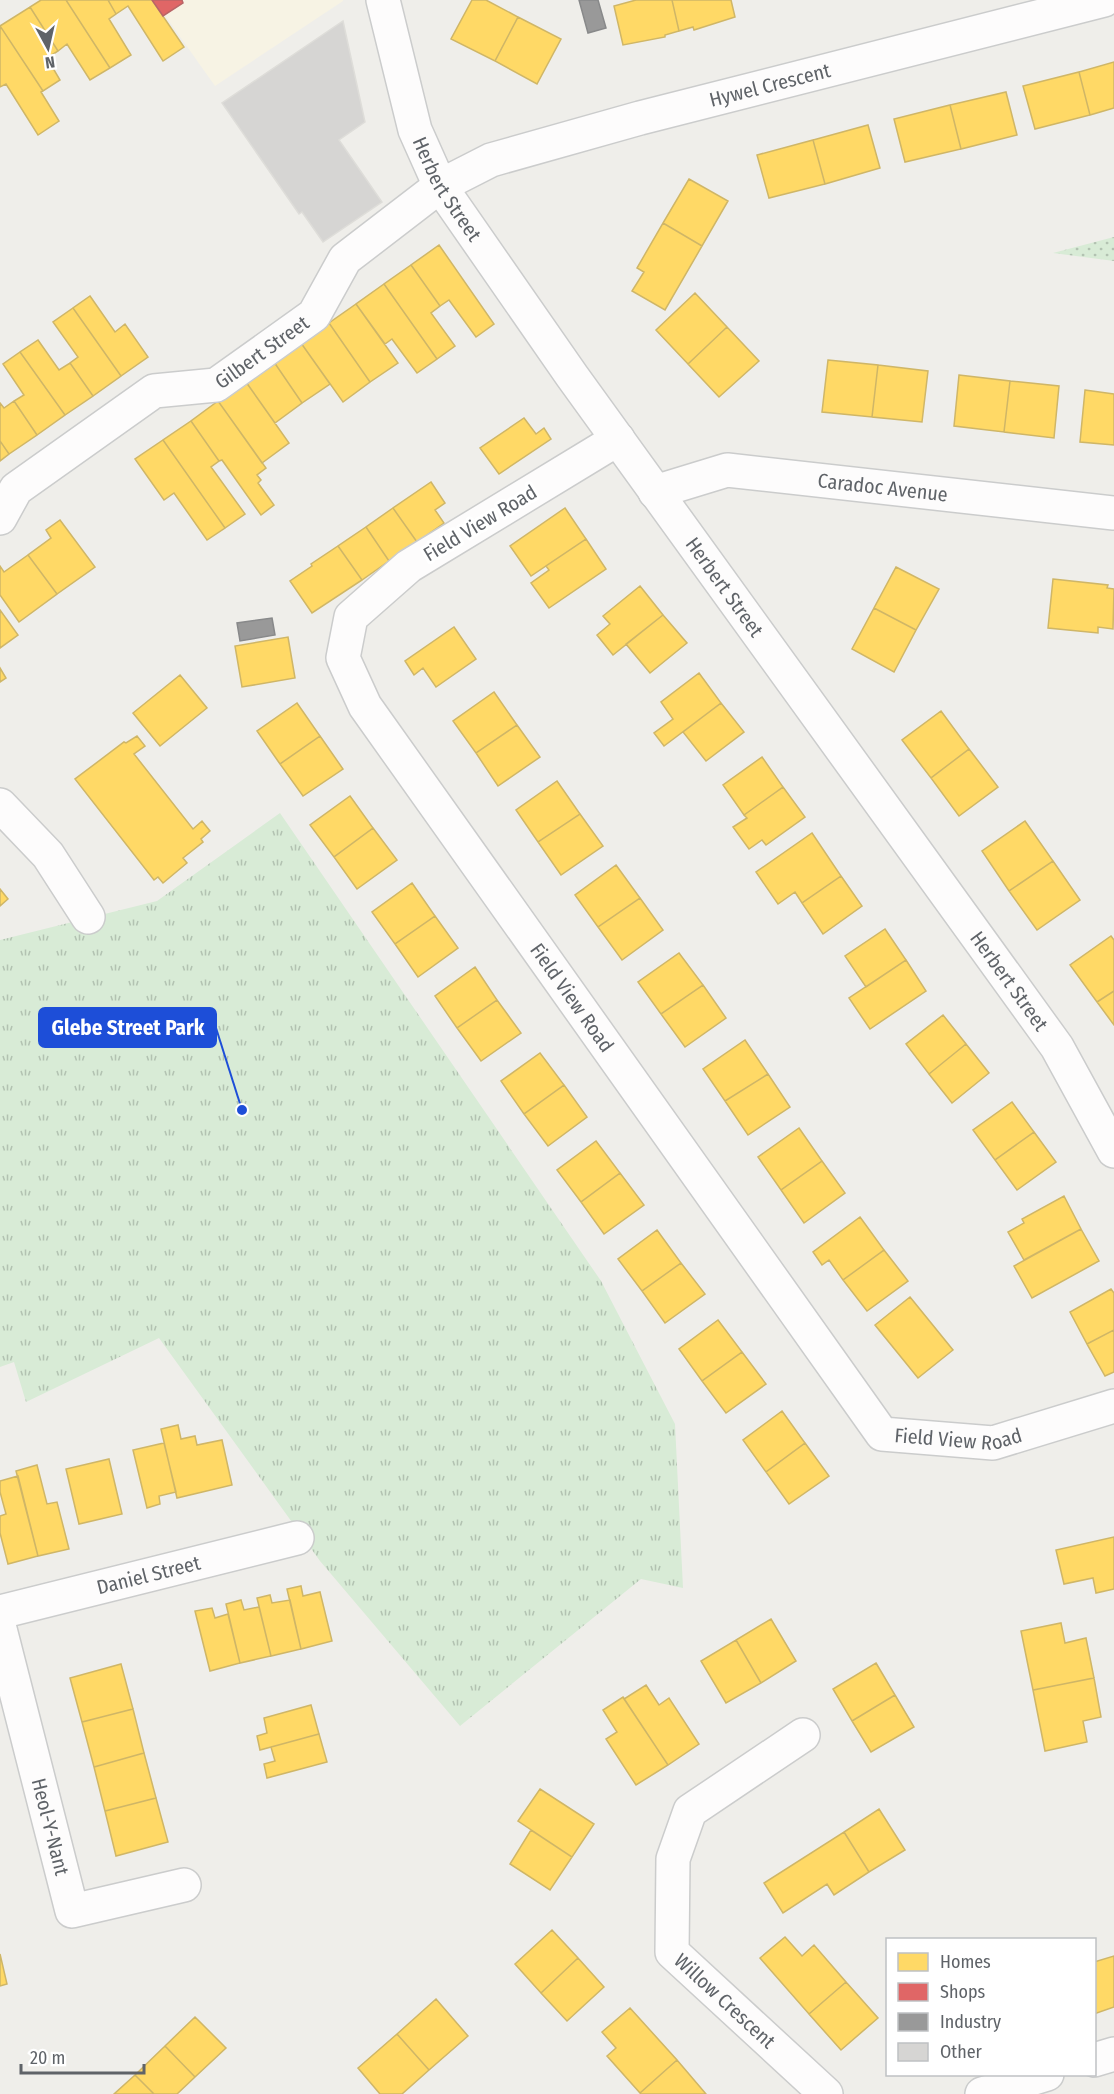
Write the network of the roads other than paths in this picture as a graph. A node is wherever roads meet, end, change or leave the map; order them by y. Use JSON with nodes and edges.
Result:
{"nodes":[{"id":1,"x":383,"y":0,"type":"edge"},
{"id":2,"x":1104,"y":0,"type":"edge"},
{"id":3,"x":440,"y":186,"type":"junction"},
{"id":4,"x":618,"y":439,"type":"junction"},
{"id":5,"x":655,"y":492,"type":"junction"},
{"id":6,"x":1114,"y":513,"type":"edge"},
{"id":7,"x":0,"y":518,"type":"edge"},
{"id":8,"x":0,"y":805,"type":"edge"},
{"id":9,"x":88,"y":917,"type":"dead end"},
{"id":10,"x":1114,"y":1151,"type":"edge"},
{"id":11,"x":1114,"y":1406,"type":"edge"},
{"id":12,"x":297,"y":1538,"type":"dead end"},
{"id":13,"x":0,"y":1612,"type":"edge"},
{"id":14,"x":0,"y":1629,"type":"edge"},
{"id":15,"x":803,"y":1735,"type":"dead end"},
{"id":16,"x":184,"y":1885,"type":"dead end"},
{"id":17,"x":1114,"y":2054,"type":"edge"},
{"id":18,"x":1096,"y":2060,"type":"edge"},
{"id":19,"x":1040,"y":2076,"type":"edge"},
{"id":20,"x":826,"y":2094,"type":"edge"},
{"id":21,"x":982,"y":2094,"type":"edge"}],
"edges":[{"from":1,"to":3,"type":"street","name":"Herbert Street"},
{"from":2,"to":3,"type":"street","name":"Hywel Crescent"},
{"from":3,"to":4,"type":"street","name":"Herbert Street"},
{"from":3,"to":7,"type":"street","name":"Gilbert Street"},
{"from":4,"to":5,"type":"street","name":"Herbert Street"},
{"from":4,"to":11,"type":"street","name":"Field View Road"},
{"from":5,"to":6,"type":"street","name":"Caradoc Avenue"},
{"from":5,"to":10,"type":"street","name":"Herbert Street"},
{"from":8,"to":9,"type":"street"},
{"from":12,"to":13,"type":"street","name":"Daniel Street"},
{"from":14,"to":16,"type":"street","name":"Heol-Y-Nant"},
{"from":15,"to":20,"type":"street","name":"Willow Crescent"},
{"from":17,"to":18,"type":"street"},
{"from":19,"to":21,"type":"street"}]}
